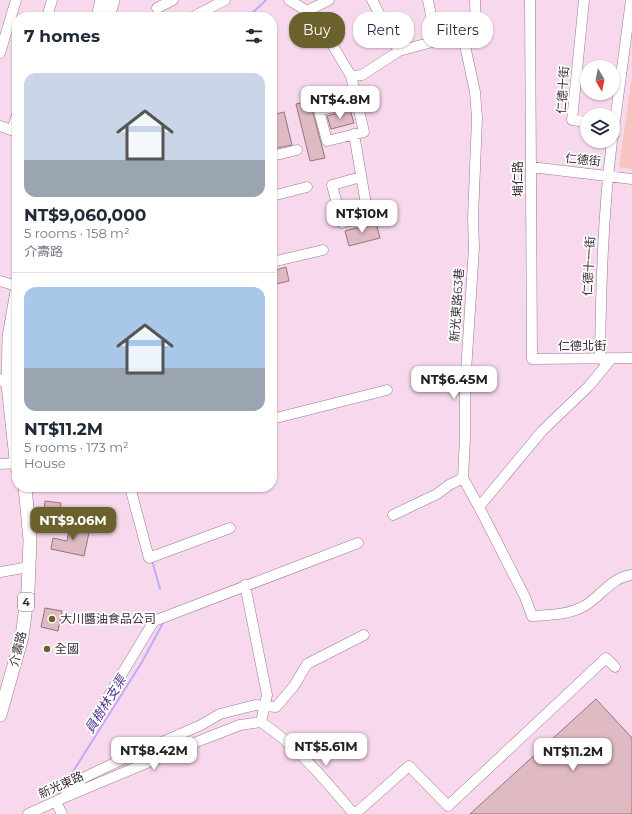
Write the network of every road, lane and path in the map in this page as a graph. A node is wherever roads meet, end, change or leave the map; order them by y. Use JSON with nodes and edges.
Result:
{"nodes":[{"id":1,"x":16,"y":0,"type":"edge"},
{"id":2,"x":52,"y":0,"type":"edge"},
{"id":3,"x":109,"y":0,"type":"edge"},
{"id":4,"x":173,"y":0,"type":"edge"},
{"id":5,"x":225,"y":0,"type":"edge"},
{"id":6,"x":289,"y":0,"type":"edge"},
{"id":7,"x":329,"y":0,"type":"edge"},
{"id":8,"x":372,"y":0,"type":"edge"},
{"id":9,"x":428,"y":0,"type":"edge"},
{"id":10,"x":475,"y":0,"type":"edge"},
{"id":11,"x":530,"y":0,"type":"edge"},
{"id":12,"x":584,"y":0,"type":"edge"},
{"id":13,"x":631,"y":0,"type":"edge"},
{"id":14,"x":153,"y":5,"type":"edge"},
{"id":15,"x":307,"y":11,"type":"junction"},
{"id":16,"x":12,"y":12,"type":"edge"},
{"id":17,"x":48,"y":12,"type":"edge"},
{"id":18,"x":101,"y":12,"type":"edge"},
{"id":19,"x":108,"y":12,"type":"edge"},
{"id":20,"x":202,"y":12,"type":"edge"},
{"id":21,"x":430,"y":12,"type":"edge"},
{"id":22,"x":475,"y":12,"type":"edge"},
{"id":23,"x":12,"y":13,"type":"edge"},
{"id":24,"x":422,"y":45,"type":"edge"},
{"id":25,"x":466,"y":48,"type":"edge"},
{"id":26,"x":399,"y":51,"type":"junction"},
{"id":27,"x":0,"y":53,"type":"edge"},
{"id":28,"x":350,"y":76,"type":"junction"},
{"id":29,"x":357,"y":101,"type":"junction"},
{"id":30,"x":616,"y":108,"type":"edge"},
{"id":31,"x":580,"y":121,"type":"edge"},
{"id":32,"x":0,"y":126,"type":"edge"},
{"id":33,"x":12,"y":130,"type":"edge"},
{"id":34,"x":354,"y":134,"type":"junction"},
{"id":35,"x":611,"y":148,"type":"edge"},
{"id":36,"x":297,"y":150,"type":"dead end"},
{"id":37,"x":277,"y":155,"type":"edge"},
{"id":38,"x":531,"y":167,"type":"junction"},
{"id":39,"x":608,"y":176,"type":"junction"},
{"id":40,"x":361,"y":177,"type":"dead end"},
{"id":41,"x":632,"y":179,"type":"edge"},
{"id":42,"x":307,"y":187,"type":"dead end"},
{"id":43,"x":277,"y":195,"type":"edge"},
{"id":44,"x":323,"y":250,"type":"dead end"},
{"id":45,"x":277,"y":260,"type":"edge"},
{"id":46,"x":0,"y":281,"type":"edge"},
{"id":47,"x":12,"y":285,"type":"edge"},
{"id":48,"x":12,"y":320,"type":"edge"},
{"id":49,"x":612,"y":358,"type":"junction"},
{"id":50,"x":632,"y":358,"type":"edge"},
{"id":51,"x":532,"y":359,"type":"joint"},
{"id":52,"x":600,"y":359,"type":"junction"},
{"id":53,"x":12,"y":372,"type":"edge"},
{"id":54,"x":8,"y":386,"type":"edge"},
{"id":55,"x":387,"y":390,"type":"dead end"},
{"id":56,"x":12,"y":416,"type":"edge"},
{"id":57,"x":277,"y":418,"type":"edge"},
{"id":58,"x":0,"y":464,"type":"edge"},
{"id":59,"x":12,"y":465,"type":"edge"},
{"id":60,"x":463,"y":478,"type":"junction"},
{"id":61,"x":20,"y":492,"type":"edge"},
{"id":62,"x":25,"y":492,"type":"edge"},
{"id":63,"x":131,"y":492,"type":"edge"},
{"id":64,"x":479,"y":507,"type":"junction"},
{"id":65,"x":393,"y":515,"type":"dead end"},
{"id":66,"x":230,"y":528,"type":"dead end"},
{"id":67,"x":358,"y":543,"type":"dead end"},
{"id":68,"x":25,"y":567,"type":"junction"},
{"id":69,"x":0,"y":572,"type":"edge"},
{"id":70,"x":632,"y":574,"type":"edge"},
{"id":71,"x":245,"y":585,"type":"junction"},
{"id":72,"x":364,"y":635,"type":"dead end"},
{"id":73,"x":615,"y":667,"type":"dead end"},
{"id":74,"x":0,"y":685,"type":"edge"},
{"id":75,"x":104,"y":704,"type":"dead end"},
{"id":76,"x":265,"y":706,"type":"junction"},
{"id":77,"x":0,"y":714,"type":"edge"},
{"id":78,"x":261,"y":722,"type":"junction"},
{"id":79,"x":59,"y":800,"type":"junction"},
{"id":80,"x":28,"y":814,"type":"edge"},
{"id":81,"x":62,"y":814,"type":"edge"},
{"id":82,"x":354,"y":814,"type":"edge"}],
"edges":[{"from":1,"to":16,"type":"street"},
{"from":2,"to":17,"type":"street"},
{"from":3,"to":18,"type":"main road"},
{"from":3,"to":19,"type":"main road"},
{"from":4,"to":14,"type":"street"},
{"from":5,"to":20,"type":"street"},
{"from":6,"to":15,"type":"street"},
{"from":7,"to":15,"type":"street"},
{"from":8,"to":26,"type":"street"},
{"from":9,"to":21,"type":"street"},
{"from":10,"to":22,"type":"street"},
{"from":11,"to":38,"type":"street","name":"埔仁路"},
{"from":12,"to":31,"type":"street","name":"仁德十街"},
{"from":13,"to":30,"type":"street"},
{"from":15,"to":28,"type":"street"},
{"from":23,"to":27,"type":"street"},
{"from":24,"to":26,"type":"street"},
{"from":25,"to":60,"type":"street","name":"新光東路63巷"},
{"from":26,"to":28,"type":"street"},
{"from":28,"to":29,"type":"street"},
{"from":29,"to":34,"type":"street"},
{"from":29,"to":34,"type":"street"},
{"from":32,"to":33,"type":"street"},
{"from":34,"to":40,"type":"street"},
{"from":35,"to":39,"type":"street","name":"仁德十一街"},
{"from":36,"to":37,"type":"street"},
{"from":38,"to":39,"type":"street","name":"仁德街"},
{"from":38,"to":51,"type":"street","name":"埔仁路"},
{"from":39,"to":41,"type":"street","name":"仁德街"},
{"from":39,"to":52,"type":"street","name":"仁德十一街"},
{"from":42,"to":43,"type":"street"},
{"from":44,"to":45,"type":"street"},
{"from":46,"to":47,"type":"street"},
{"from":48,"to":54,"type":"main road"},
{"from":49,"to":50,"type":"street","name":"仁德北街"},
{"from":49,"to":52,"type":"street","name":"仁德北街"},
{"from":49,"to":64,"type":"street"},
{"from":51,"to":52,"type":"street","name":"仁德北街"},
{"from":53,"to":54,"type":"main road"},
{"from":54,"to":56,"type":"main road"},
{"from":55,"to":57,"type":"street"},
{"from":58,"to":59,"type":"street"},
{"from":60,"to":64,"type":"street"},
{"from":60,"to":65,"type":"street"},
{"from":61,"to":68,"type":"main road","name":"介壽路","number":"4"},
{"from":62,"to":68,"type":"main road","name":"介壽路","number":"4"},
{"from":63,"to":66,"type":"street"},
{"from":64,"to":70,"type":"street"},
{"from":67,"to":71,"type":"street"},
{"from":68,"to":69,"type":"street"},
{"from":68,"to":74,"type":"main road","name":"介壽路","number":"4"},
{"from":68,"to":77,"type":"main road","name":"介壽路","number":"4"},
{"from":71,"to":75,"type":"street"},
{"from":71,"to":76,"type":"street"},
{"from":72,"to":76,"type":"street"},
{"from":73,"to":82,"type":"street"},
{"from":76,"to":78,"type":"street"},
{"from":76,"to":79,"type":"street"},
{"from":78,"to":79,"type":"street","name":"新光東路"},
{"from":78,"to":82,"type":"street"},
{"from":79,"to":80,"type":"street","name":"新光東路"},
{"from":79,"to":81,"type":"street"}]}
